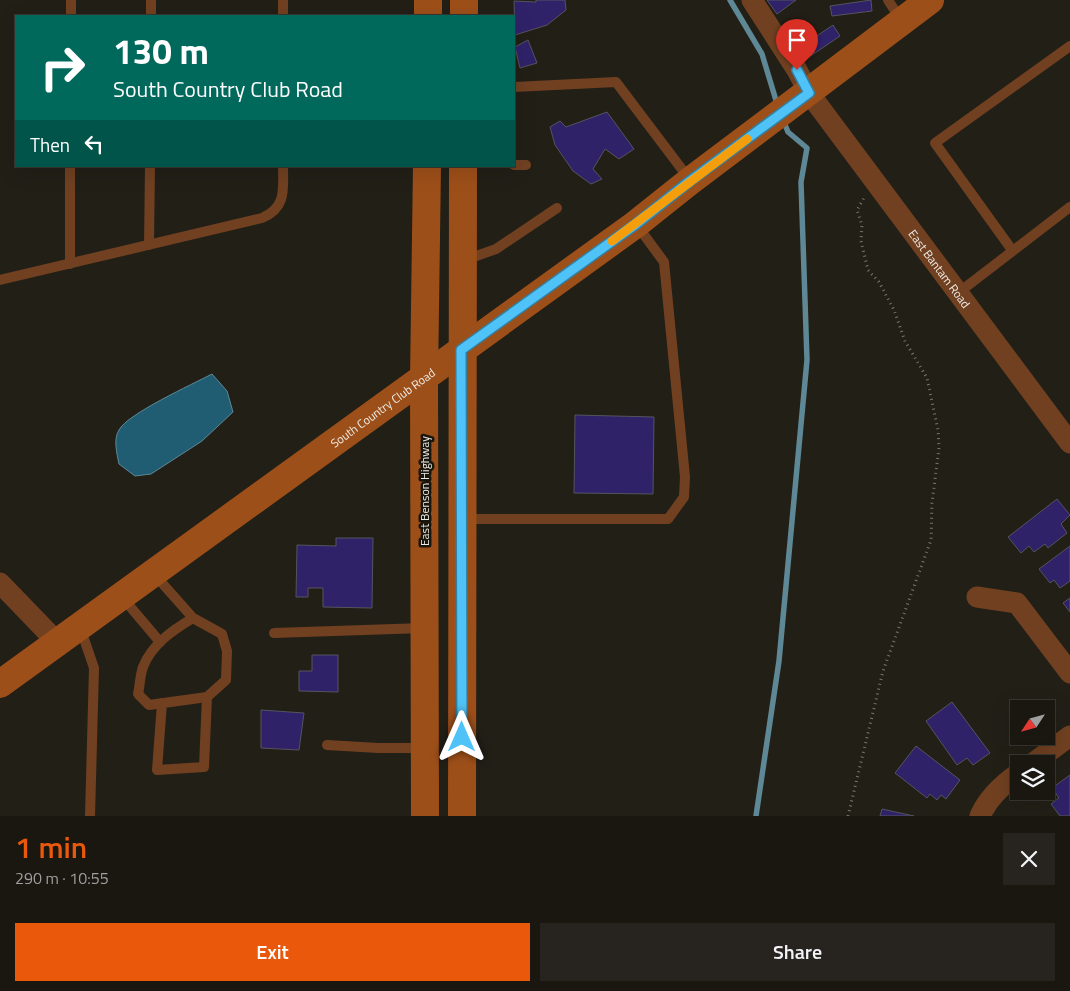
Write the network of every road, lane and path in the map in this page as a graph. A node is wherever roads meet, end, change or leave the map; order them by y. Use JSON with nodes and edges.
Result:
{"nodes":[{"id":1,"x":71,"y":0,"type":"edge"},
{"id":2,"x":151,"y":0,"type":"edge"},
{"id":3,"x":284,"y":0,"type":"edge"},
{"id":4,"x":428,"y":0,"type":"edge"},
{"id":5,"x":464,"y":0,"type":"edge"},
{"id":6,"x":752,"y":0,"type":"edge"},
{"id":7,"x":930,"y":0,"type":"edge"},
{"id":8,"x":895,"y":10,"type":"edge"},
{"id":9,"x":71,"y":15,"type":"edge"},
{"id":10,"x":151,"y":15,"type":"edge"},
{"id":11,"x":284,"y":15,"type":"edge"},
{"id":12,"x":428,"y":15,"type":"edge"},
{"id":13,"x":464,"y":15,"type":"edge"},
{"id":14,"x":1070,"y":46,"type":"edge"},
{"id":15,"x":515,"y":87,"type":"edge"},
{"id":16,"x":809,"y":93,"type":"junction"},
{"id":17,"x":515,"y":164,"type":"edge"},
{"id":18,"x":526,"y":165,"type":"dead end"},
{"id":19,"x":70,"y":167,"type":"edge"},
{"id":20,"x":150,"y":167,"type":"edge"},
{"id":21,"x":283,"y":167,"type":"edge"},
{"id":22,"x":427,"y":167,"type":"edge"},
{"id":23,"x":463,"y":167,"type":"edge"},
{"id":24,"x":690,"y":181,"type":"junction"},
{"id":25,"x":876,"y":184,"type":"junction"},
{"id":26,"x":1070,"y":207,"type":"edge"},
{"id":27,"x":557,"y":208,"type":"dead end"},
{"id":28,"x":636,"y":224,"type":"junction"},
{"id":29,"x":149,"y":245,"type":"junction"},
{"id":30,"x":1012,"y":250,"type":"junction"},
{"id":31,"x":462,"y":260,"type":"junction"},
{"id":32,"x":70,"y":264,"type":"junction"},
{"id":33,"x":0,"y":280,"type":"edge"},
{"id":34,"x":958,"y":293,"type":"junction"},
{"id":35,"x":461,"y":350,"type":"junction"},
{"id":36,"x":424,"y":379,"type":"junction"},
{"id":37,"x":1070,"y":442,"type":"edge"},
{"id":38,"x":462,"y":519,"type":"junction"},
{"id":39,"x":154,"y":573,"type":"junction"},
{"id":40,"x":0,"y":583,"type":"edge"},
{"id":41,"x":121,"y":596,"type":"junction"},
{"id":42,"x":977,"y":597,"type":"dead end"},
{"id":43,"x":193,"y":618,"type":"junction"},
{"id":44,"x":80,"y":626,"type":"junction"},
{"id":45,"x":425,"y":628,"type":"junction"},
{"id":46,"x":274,"y":633,"type":"dead end"},
{"id":47,"x":57,"y":642,"type":"junction"},
{"id":48,"x":160,"y":642,"type":"junction"},
{"id":49,"x":1070,"y":673,"type":"edge"},
{"id":50,"x":0,"y":684,"type":"edge"},
{"id":51,"x":207,"y":697,"type":"junction"},
{"id":52,"x":162,"y":703,"type":"junction"},
{"id":53,"x":1070,"y":736,"type":"edge"},
{"id":54,"x":328,"y":745,"type":"dead end"},
{"id":55,"x":424,"y":748,"type":"junction"},
{"id":56,"x":1044,"y":755,"type":"edge"},
{"id":57,"x":1010,"y":780,"type":"edge"},
{"id":58,"x":90,"y":816,"type":"edge"},
{"id":59,"x":425,"y":816,"type":"edge"},
{"id":60,"x":462,"y":816,"type":"edge"},
{"id":61,"x":848,"y":816,"type":"edge"},
{"id":62,"x":980,"y":816,"type":"edge"}],
"edges":[{"from":1,"to":9,"type":"lane"},
{"from":2,"to":10,"type":"lane"},
{"from":3,"to":11,"type":"lane"},
{"from":4,"to":12,"type":"main road"},
{"from":5,"to":13,"type":"main road"},
{"from":6,"to":16,"type":"street","name":"East Bantam Road"},
{"from":7,"to":8,"type":"main road","name":"South Country Club Road"},
{"from":8,"to":16,"type":"main road","name":"South Country Club Road"},
{"from":14,"to":30,"type":"lane"},
{"from":15,"to":24,"type":"lane"},
{"from":16,"to":24,"type":"main road","name":"South Country Club Road"},
{"from":16,"to":25,"type":"street","name":"East Bantam Road"},
{"from":17,"to":18,"type":"lane"},
{"from":19,"to":32,"type":"lane"},
{"from":20,"to":29,"type":"lane"},
{"from":21,"to":29,"type":"lane"},
{"from":22,"to":36,"type":"main road","name":"East Benson Highway"},
{"from":23,"to":31,"type":"main road"},
{"from":24,"to":28,"type":"main road","name":"South Country Club Road"},
{"from":25,"to":34,"type":"street","name":"East Bantam Road"},
{"from":25,"to":61,"type":"path"},
{"from":26,"to":30,"type":"lane"},
{"from":27,"to":31,"type":"lane"},
{"from":28,"to":35,"type":"main road","name":"South Country Club Road"},
{"from":28,"to":38,"type":"lane"},
{"from":29,"to":32,"type":"lane"},
{"from":30,"to":34,"type":"lane"},
{"from":31,"to":35,"type":"main road"},
{"from":32,"to":33,"type":"lane"},
{"from":34,"to":37,"type":"street","name":"East Bantam Road"},
{"from":35,"to":36,"type":"main road","name":"South Country Club Road"},
{"from":35,"to":38,"type":"main road"},
{"from":36,"to":39,"type":"main road","name":"South Country Club Road"},
{"from":36,"to":45,"type":"main road","name":"East Benson Highway"},
{"from":38,"to":60,"type":"main road"},
{"from":39,"to":41,"type":"main road","name":"South Country Club Road"},
{"from":39,"to":43,"type":"lane"},
{"from":40,"to":47,"type":"street"},
{"from":41,"to":44,"type":"main road","name":"South Country Club Road"},
{"from":41,"to":48,"type":"lane"},
{"from":42,"to":49,"type":"street"},
{"from":43,"to":48,"type":"lane"},
{"from":43,"to":51,"type":"lane"},
{"from":44,"to":47,"type":"main road","name":"South Country Club Road"},
{"from":44,"to":58,"type":"lane"},
{"from":45,"to":46,"type":"lane"},
{"from":45,"to":55,"type":"main road","name":"East Benson Highway"},
{"from":47,"to":50,"type":"main road","name":"South Country Club Road"},
{"from":48,"to":52,"type":"lane"},
{"from":51,"to":52,"type":"lane"},
{"from":51,"to":52,"type":"lane"},
{"from":53,"to":56,"type":"street"},
{"from":54,"to":55,"type":"lane"},
{"from":55,"to":59,"type":"main road","name":"East Benson Highway"},
{"from":57,"to":62,"type":"street"}]}
